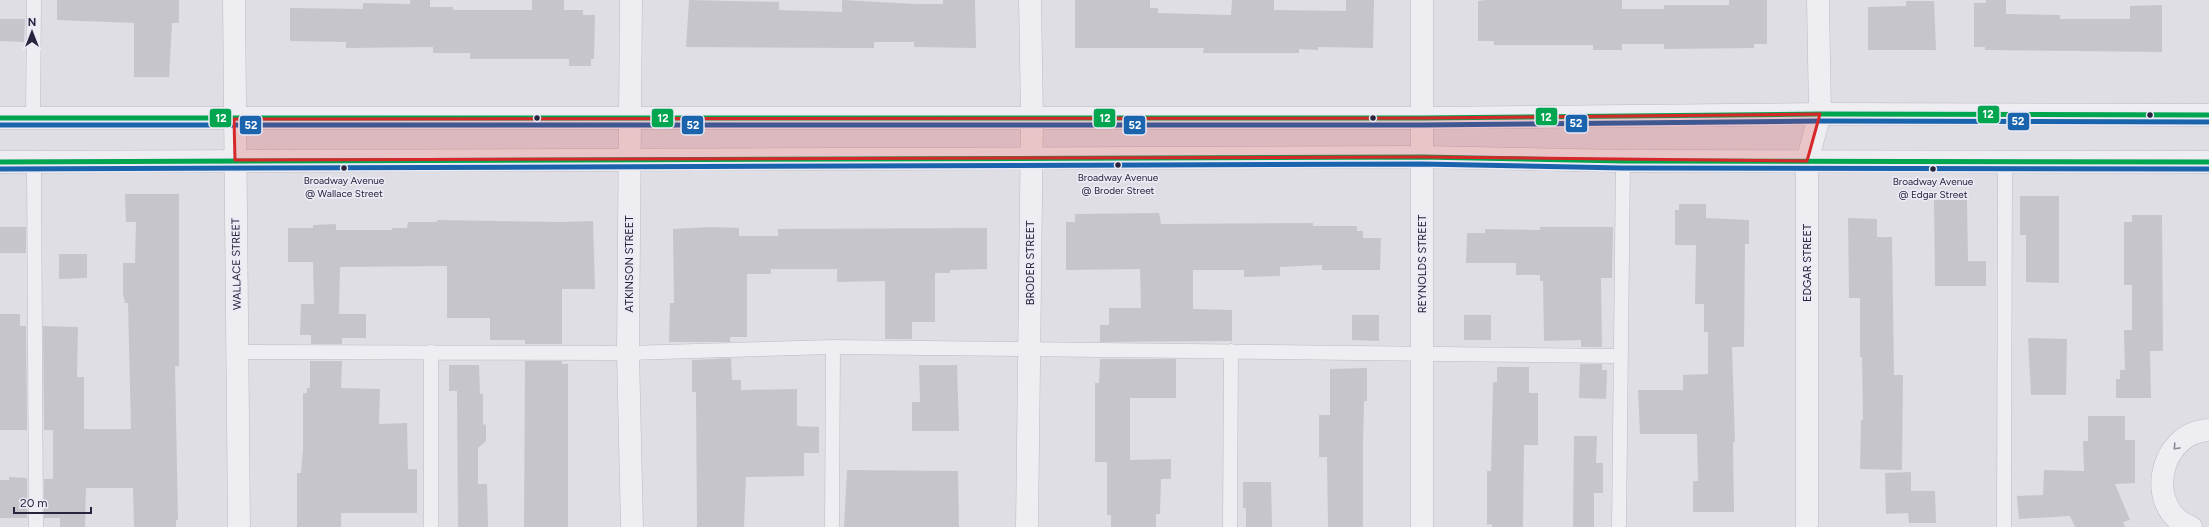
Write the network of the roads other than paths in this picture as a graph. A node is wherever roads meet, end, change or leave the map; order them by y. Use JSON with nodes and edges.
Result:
{"nodes":[{"id":1,"x":34,"y":0,"type":"edge"},
{"id":2,"x":234,"y":0,"type":"edge"},
{"id":3,"x":631,"y":0,"type":"edge"},
{"id":4,"x":1030,"y":0,"type":"edge"},
{"id":5,"x":1422,"y":0,"type":"edge"},
{"id":6,"x":1818,"y":0,"type":"edge"},
{"id":7,"x":1820,"y":114,"type":"junction"},
{"id":8,"x":2209,"y":115,"type":"edge"},
{"id":9,"x":1032,"y":117,"type":"junction"},
{"id":10,"x":0,"y":118,"type":"edge"},
{"id":11,"x":33,"y":118,"type":"junction"},
{"id":12,"x":630,"y":118,"type":"junction"},
{"id":13,"x":1422,"y":118,"type":"junction"},
{"id":14,"x":234,"y":119,"type":"junction"},
{"id":15,"x":1422,"y":156,"type":"junction"},
{"id":16,"x":629,"y":158,"type":"junction"},
{"id":17,"x":1031,"y":159,"type":"junction"},
{"id":18,"x":235,"y":160,"type":"junction"},
{"id":19,"x":1623,"y":161,"type":"junction"},
{"id":20,"x":1807,"y":161,"type":"junction"},
{"id":21,"x":0,"y":162,"type":"edge"},
{"id":22,"x":34,"y":162,"type":"junction"},
{"id":23,"x":2005,"y":162,"type":"junction"},
{"id":24,"x":2209,"y":162,"type":"edge"},
{"id":25,"x":833,"y":347,"type":"junction"},
{"id":26,"x":1029,"y":349,"type":"junction"},
{"id":27,"x":1231,"y":351,"type":"junction"},
{"id":28,"x":237,"y":352,"type":"junction"},
{"id":29,"x":431,"y":352,"type":"junction"},
{"id":30,"x":628,"y":353,"type":"junction"},
{"id":31,"x":1422,"y":355,"type":"junction"},
{"id":32,"x":1620,"y":356,"type":"junction"},
{"id":33,"x":2209,"y":430,"type":"edge"},
{"id":34,"x":36,"y":527,"type":"edge"},
{"id":35,"x":239,"y":527,"type":"edge"},
{"id":36,"x":431,"y":527,"type":"edge"},
{"id":37,"x":632,"y":527,"type":"edge"},
{"id":38,"x":832,"y":527,"type":"edge"},
{"id":39,"x":1027,"y":527,"type":"edge"},
{"id":40,"x":1230,"y":527,"type":"edge"},
{"id":41,"x":1422,"y":527,"type":"edge"},
{"id":42,"x":1619,"y":527,"type":"edge"},
{"id":43,"x":1807,"y":527,"type":"edge"},
{"id":44,"x":2004,"y":527,"type":"edge"},
{"id":45,"x":2191,"y":527,"type":"edge"}],
"edges":[{"from":1,"to":11,"type":"lane"},
{"from":2,"to":14,"type":"street","name":"WALLACE STREET"},
{"from":3,"to":12,"type":"street","name":"ATKINSON STREET"},
{"from":4,"to":9,"type":"street","name":"BRODER STREET"},
{"from":5,"to":13,"type":"street","name":"REYNOLDS STREET"},
{"from":6,"to":7,"type":"street","name":"EDGAR STREET"},
{"from":7,"to":8,"type":"street"},
{"from":7,"to":13,"type":"street"},
{"from":7,"to":20,"type":"street","name":"EDGAR STREET"},
{"from":9,"to":12,"type":"street"},
{"from":9,"to":13,"type":"street"},
{"from":9,"to":17,"type":"street","name":"BRODER STREET"},
{"from":10,"to":11,"type":"street"},
{"from":11,"to":14,"type":"street"},
{"from":12,"to":14,"type":"street"},
{"from":12,"to":16,"type":"street","name":"ATKINSON STREET"},
{"from":13,"to":15,"type":"street","name":"REYNOLDS STREET"},
{"from":14,"to":18,"type":"street","name":"WALLACE STREET"},
{"from":15,"to":17,"type":"street"},
{"from":15,"to":19,"type":"street"},
{"from":15,"to":31,"type":"street","name":"REYNOLDS STREET"},
{"from":16,"to":17,"type":"street"},
{"from":16,"to":18,"type":"street"},
{"from":16,"to":30,"type":"street","name":"ATKINSON STREET"},
{"from":17,"to":26,"type":"street","name":"BRODER STREET"},
{"from":18,"to":22,"type":"street"},
{"from":18,"to":28,"type":"street","name":"WALLACE STREET"},
{"from":19,"to":20,"type":"street"},
{"from":19,"to":32,"type":"lane"},
{"from":20,"to":23,"type":"street"},
{"from":20,"to":43,"type":"street","name":"EDGAR STREET"},
{"from":21,"to":22,"type":"street"},
{"from":22,"to":34,"type":"lane"},
{"from":23,"to":24,"type":"street"},
{"from":23,"to":44,"type":"lane"},
{"from":25,"to":26,"type":"lane"},
{"from":25,"to":30,"type":"lane"},
{"from":25,"to":38,"type":"lane"},
{"from":26,"to":27,"type":"lane"},
{"from":26,"to":39,"type":"street","name":"BRODER STREET"},
{"from":27,"to":31,"type":"lane"},
{"from":27,"to":40,"type":"lane"},
{"from":28,"to":29,"type":"lane"},
{"from":28,"to":35,"type":"street","name":"WALLACE STREET"},
{"from":29,"to":30,"type":"lane"},
{"from":29,"to":36,"type":"lane"},
{"from":30,"to":37,"type":"street","name":"ATKINSON STREET"},
{"from":31,"to":32,"type":"lane"},
{"from":31,"to":41,"type":"street","name":"REYNOLDS STREET"},
{"from":32,"to":42,"type":"lane"},
{"from":33,"to":45,"type":"street","one_way":true}]}
